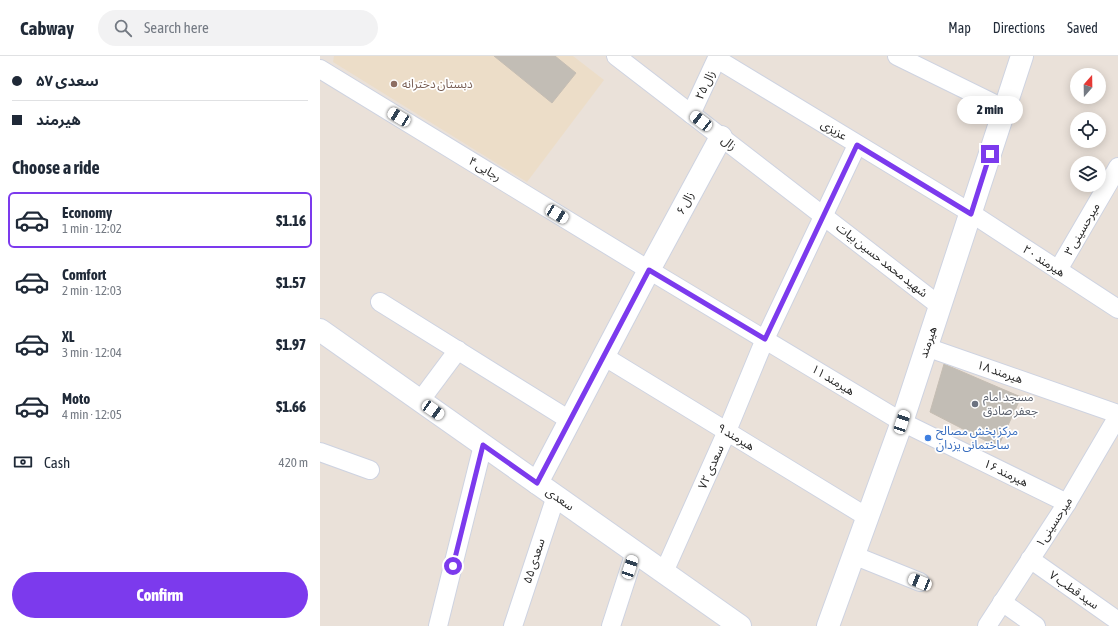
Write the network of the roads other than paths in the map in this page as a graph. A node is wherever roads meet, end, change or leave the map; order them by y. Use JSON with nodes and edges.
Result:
{"nodes":[{"id":1,"x":616,"y":56,"type":"edge"},
{"id":2,"x":898,"y":56,"type":"edge"},
{"id":3,"x":1022,"y":56,"type":"edge"},
{"id":4,"x":717,"y":58,"type":"edge"},
{"id":5,"x":320,"y":69,"type":"edge"},
{"id":6,"x":1005,"y":109,"type":"junction"},
{"id":7,"x":691,"y":114,"type":"junction"},
{"id":8,"x":721,"y":137,"type":"junction"},
{"id":9,"x":857,"y":145,"type":"junction"},
{"id":10,"x":1118,"y":166,"type":"edge"},
{"id":11,"x":971,"y":214,"type":"junction"},
{"id":12,"x":823,"y":215,"type":"junction"},
{"id":13,"x":649,"y":270,"type":"junction"},
{"id":14,"x":1058,"y":270,"type":"junction"},
{"id":15,"x":380,"y":302,"type":"dead end"},
{"id":16,"x":940,"y":306,"type":"junction"},
{"id":17,"x":1118,"y":309,"type":"edge"},
{"id":18,"x":320,"y":330,"type":"edge"},
{"id":19,"x":765,"y":339,"type":"junction"},
{"id":20,"x":926,"y":347,"type":"junction"},
{"id":21,"x":458,"y":350,"type":"junction"},
{"id":22,"x":605,"y":357,"type":"junction"},
{"id":23,"x":420,"y":401,"type":"junction"},
{"id":24,"x":1118,"y":415,"type":"edge"},
{"id":25,"x":571,"y":421,"type":"junction"},
{"id":26,"x":902,"y":422,"type":"junction"},
{"id":27,"x":727,"y":432,"type":"junction"},
{"id":28,"x":483,"y":445,"type":"junction"},
{"id":29,"x":320,"y":452,"type":"edge"},
{"id":30,"x":370,"y":470,"type":"dead end"},
{"id":31,"x":537,"y":483,"type":"junction"},
{"id":32,"x":556,"y":496,"type":"junction"},
{"id":33,"x":1067,"y":503,"type":"junction"},
{"id":34,"x":867,"y":517,"type":"junction"},
{"id":35,"x":635,"y":552,"type":"junction"},
{"id":36,"x":853,"y":555,"type":"junction"},
{"id":37,"x":1030,"y":560,"type":"junction"},
{"id":38,"x":664,"y":572,"type":"junction"},
{"id":39,"x":920,"y":582,"type":"dead end"},
{"id":40,"x":1002,"y":602,"type":"junction"},
{"id":41,"x":1118,"y":621,"type":"edge"},
{"id":42,"x":438,"y":626,"type":"edge"},
{"id":43,"x":513,"y":626,"type":"edge"},
{"id":44,"x":611,"y":626,"type":"edge"},
{"id":45,"x":740,"y":626,"type":"edge"},
{"id":46,"x":828,"y":626,"type":"edge"},
{"id":47,"x":987,"y":626,"type":"edge"},
{"id":48,"x":1036,"y":626,"type":"edge"}],
"edges":[{"from":1,"to":7,"type":"street","name":"زال"},
{"from":2,"to":6,"type":"street"},
{"from":3,"to":6,"type":"main road","name":"هیرمند"},
{"from":4,"to":7,"type":"street","name":"زال ۲۵"},
{"from":4,"to":9,"type":"street","name":"عزیزی"},
{"from":5,"to":13,"type":"street","name":"رجایی ۴"},
{"from":6,"to":11,"type":"main road","name":"هیرمند"},
{"from":7,"to":8,"type":"street","name":"زال"},
{"from":8,"to":12,"type":"street","name":"زال"},
{"from":8,"to":13,"type":"main road","name":"زال ۶"},
{"from":9,"to":11,"type":"street","name":"عزیزی"},
{"from":9,"to":12,"type":"street","name":"سعدی ۷۲"},
{"from":10,"to":14,"type":"street","name":"میرحسینی ۳"},
{"from":11,"to":14,"type":"street","name":"هیرمند ۲۰"},
{"from":11,"to":16,"type":"main road","name":"هیرمند"},
{"from":12,"to":16,"type":"street","name":"شهید محمد حسین بیات"},
{"from":12,"to":19,"type":"street","name":"سعدی ۷۲"},
{"from":13,"to":19,"type":"street","name":"رجایی ۴"},
{"from":13,"to":22,"type":"main road","name":"زال ۶"},
{"from":14,"to":17,"type":"street","name":"هیرمند ۲۰"},
{"from":15,"to":21,"type":"street"},
{"from":16,"to":20,"type":"main road","name":"هیرمند"},
{"from":18,"to":23,"type":"main road","name":"سعدی"},
{"from":19,"to":26,"type":"street","name":"هیرمند ۱۱"},
{"from":19,"to":27,"type":"street","name":"سعدی ۷۲"},
{"from":20,"to":24,"type":"street","name":"هیرمند ۱۸"},
{"from":20,"to":26,"type":"main road","name":"هیرمند"},
{"from":21,"to":23,"type":"street"},
{"from":21,"to":25,"type":"street"},
{"from":22,"to":25,"type":"main road","name":"زال ۶"},
{"from":22,"to":27,"type":"street","name":"هیرمند ۹"},
{"from":23,"to":28,"type":"main road","name":"سعدی"},
{"from":24,"to":33,"type":"street","name":"میرحسینی۱"},
{"from":25,"to":31,"type":"main road","name":"زال ۶"},
{"from":26,"to":33,"type":"street","name":"هیرمند ۱۶"},
{"from":26,"to":34,"type":"main road","name":"هیرمند"},
{"from":27,"to":34,"type":"street","name":"هیرمند ۹"},
{"from":27,"to":38,"type":"street","name":"سعدی ۷۲"},
{"from":28,"to":31,"type":"main road","name":"سعدی"},
{"from":28,"to":42,"type":"street"},
{"from":29,"to":30,"type":"street"},
{"from":31,"to":32,"type":"main road","name":"سعدی"},
{"from":32,"to":35,"type":"main road","name":"سعدی"},
{"from":32,"to":43,"type":"street","name":"سعدی ۵۵"},
{"from":33,"to":37,"type":"street","name":"میرحسینی۱"},
{"from":34,"to":36,"type":"main road","name":"هیرمند"},
{"from":35,"to":38,"type":"main road","name":"سعدی"},
{"from":35,"to":44,"type":"street"},
{"from":36,"to":39,"type":"street"},
{"from":36,"to":46,"type":"main road","name":"هیرمند"},
{"from":37,"to":40,"type":"street","name":"میرحسینی۱"},
{"from":37,"to":41,"type":"street","name":"سید قطب ۷"},
{"from":38,"to":45,"type":"main road","name":"سعدی"},
{"from":40,"to":47,"type":"street","name":"میرحسینی۱"},
{"from":40,"to":48,"type":"street"}]}
